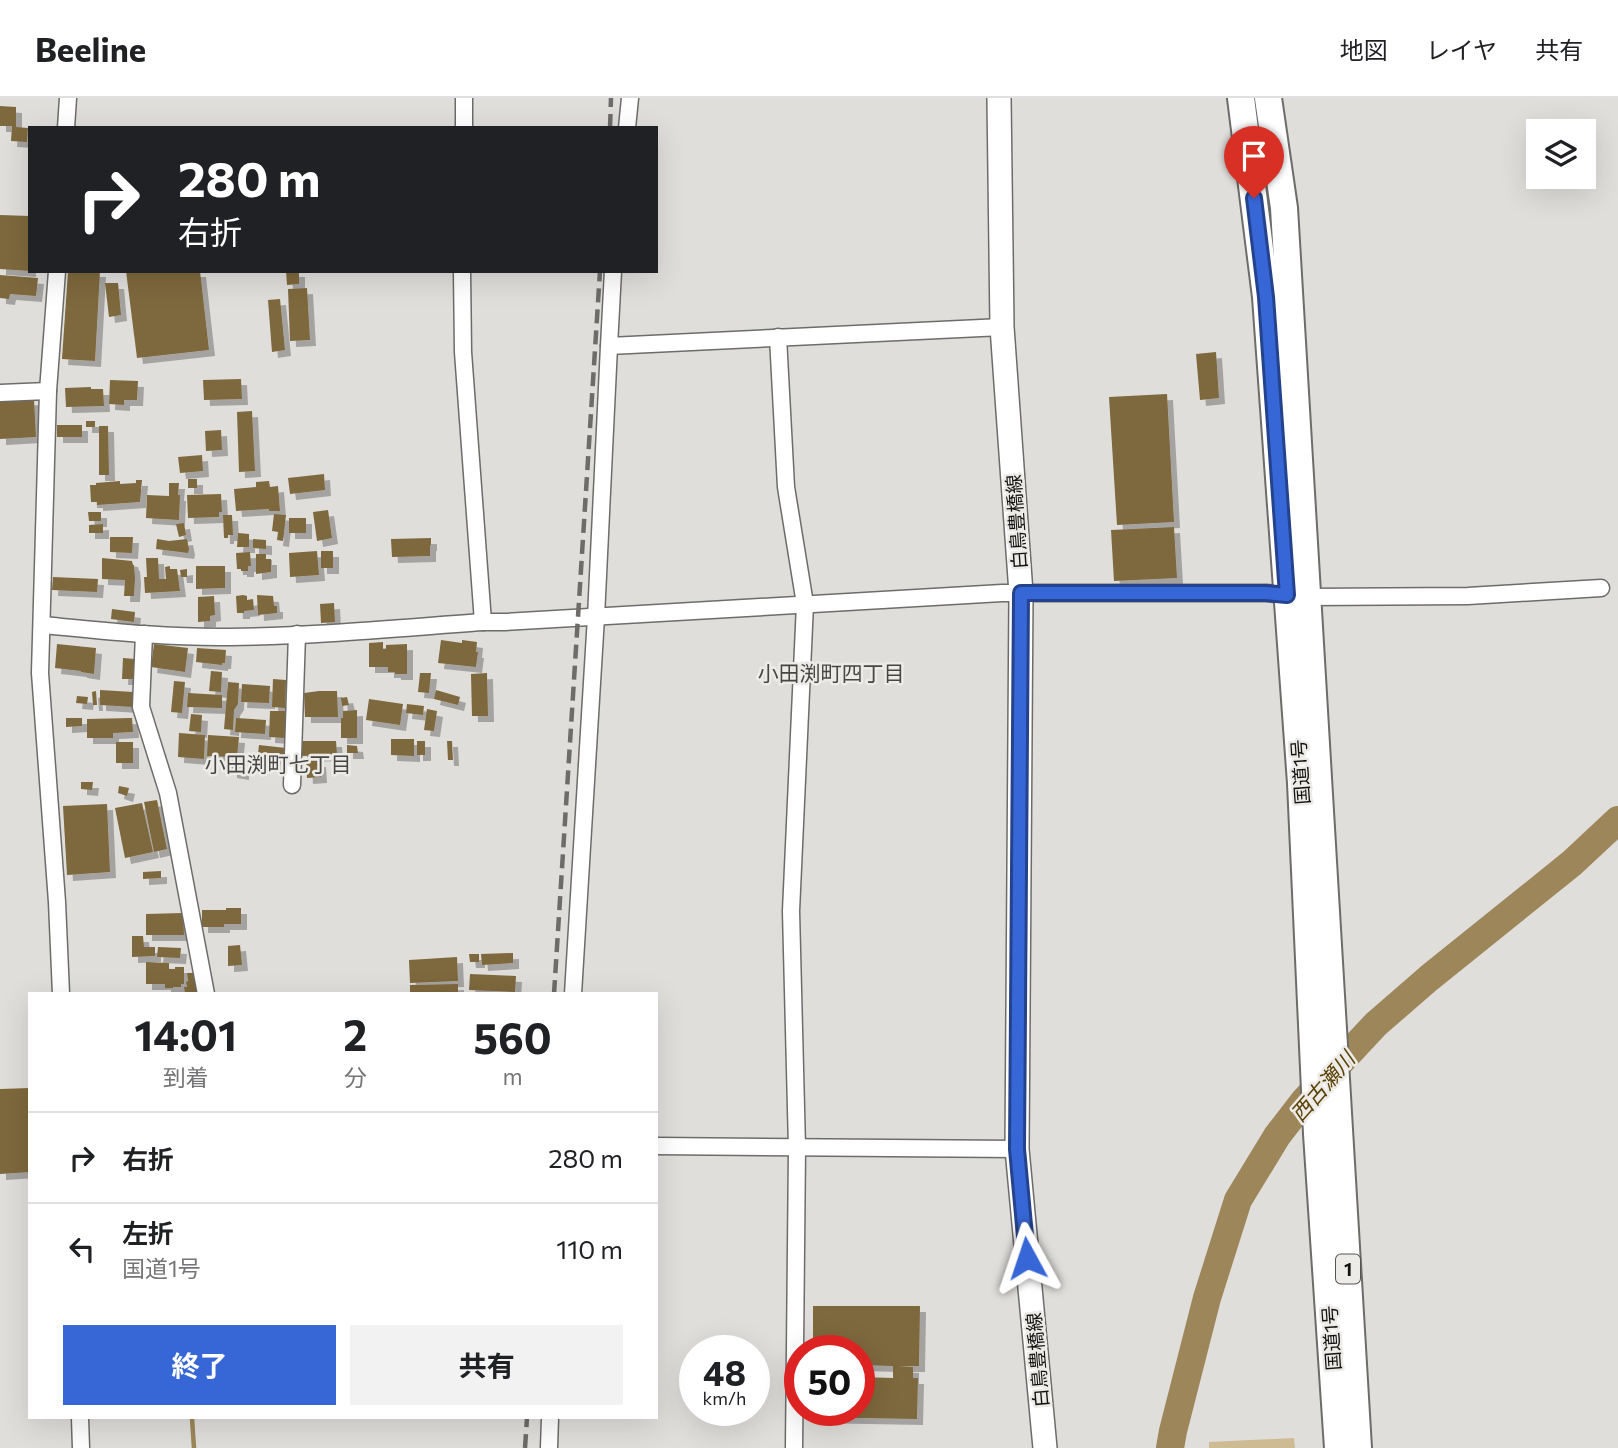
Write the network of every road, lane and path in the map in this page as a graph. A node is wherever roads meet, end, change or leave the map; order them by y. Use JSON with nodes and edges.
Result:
{"nodes":[{"id":1,"x":68,"y":98,"type":"edge"},
{"id":2,"x":464,"y":98,"type":"edge"},
{"id":3,"x":630,"y":98,"type":"edge"},
{"id":4,"x":999,"y":98,"type":"edge"},
{"id":5,"x":1241,"y":98,"type":"edge"},
{"id":6,"x":1268,"y":98,"type":"edge"},
{"id":7,"x":66,"y":126,"type":"edge"},
{"id":8,"x":464,"y":126,"type":"edge"},
{"id":9,"x":626,"y":126,"type":"edge"},
{"id":10,"x":57,"y":273,"type":"edge"},
{"id":11,"x":463,"y":273,"type":"edge"},
{"id":12,"x":613,"y":273,"type":"edge"},
{"id":13,"x":1002,"y":327,"type":"junction"},
{"id":14,"x":778,"y":337,"type":"junction"},
{"id":15,"x":609,"y":346,"type":"junction"},
{"id":16,"x":48,"y":391,"type":"junction"},
{"id":17,"x":0,"y":393,"type":"edge"},
{"id":18,"x":1601,"y":588,"type":"dead end"},
{"id":19,"x":1021,"y":593,"type":"junction"},
{"id":20,"x":1297,"y":596,"type":"junction"},
{"id":21,"x":805,"y":604,"type":"junction"},
{"id":22,"x":596,"y":617,"type":"junction"},
{"id":23,"x":483,"y":622,"type":"junction"},
{"id":24,"x":43,"y":625,"type":"junction"},
{"id":25,"x":144,"y":634,"type":"junction"},
{"id":26,"x":297,"y":635,"type":"junction"},
{"id":27,"x":292,"y":785,"type":"dead end"},
{"id":28,"x":61,"y":992,"type":"edge"},
{"id":29,"x":206,"y":992,"type":"edge"},
{"id":30,"x":573,"y":992,"type":"edge"},
{"id":31,"x":658,"y":1146,"type":"edge"},
{"id":32,"x":797,"y":1148,"type":"junction"},
{"id":33,"x":1017,"y":1149,"type":"junction"},
{"id":34,"x":80,"y":1419,"type":"edge"},
{"id":35,"x":550,"y":1419,"type":"edge"},
{"id":36,"x":81,"y":1448,"type":"edge"},
{"id":37,"x":549,"y":1448,"type":"edge"},
{"id":38,"x":794,"y":1448,"type":"edge"},
{"id":39,"x":1045,"y":1448,"type":"edge"},
{"id":40,"x":1338,"y":1448,"type":"edge"},
{"id":41,"x":1358,"y":1448,"type":"edge"}],
"edges":[{"from":1,"to":7,"type":"street"},
{"from":2,"to":8,"type":"street"},
{"from":3,"to":9,"type":"street"},
{"from":4,"to":13,"type":"main road","name":"白鳥豊橋線"},
{"from":5,"to":20,"type":"highway","name":"国道1号","number":"1"},
{"from":6,"to":20,"type":"highway","name":"国道1号","number":"1"},
{"from":10,"to":16,"type":"street"},
{"from":11,"to":23,"type":"street"},
{"from":12,"to":15,"type":"street"},
{"from":13,"to":14,"type":"street"},
{"from":13,"to":19,"type":"main road","name":"白鳥豊橋線"},
{"from":14,"to":15,"type":"street"},
{"from":14,"to":21,"type":"street"},
{"from":15,"to":22,"type":"street"},
{"from":16,"to":17,"type":"street"},
{"from":16,"to":24,"type":"street"},
{"from":18,"to":20,"type":"street"},
{"from":19,"to":20,"type":"street"},
{"from":19,"to":21,"type":"street"},
{"from":19,"to":33,"type":"main road","name":"白鳥豊橋線"},
{"from":20,"to":40,"type":"highway","name":"国道1号","number":"1"},
{"from":20,"to":41,"type":"highway","name":"国道1号","number":"1"},
{"from":21,"to":22,"type":"street"},
{"from":21,"to":32,"type":"street"},
{"from":22,"to":23,"type":"street"},
{"from":22,"to":30,"type":"street"},
{"from":23,"to":26,"type":"street"},
{"from":24,"to":25,"type":"street"},
{"from":24,"to":28,"type":"street"},
{"from":25,"to":26,"type":"street"},
{"from":25,"to":29,"type":"street"},
{"from":26,"to":27,"type":"street"},
{"from":31,"to":32,"type":"street"},
{"from":32,"to":33,"type":"street"},
{"from":32,"to":38,"type":"street"},
{"from":33,"to":39,"type":"main road","name":"白鳥豊橋線"},
{"from":34,"to":36,"type":"street"},
{"from":35,"to":37,"type":"street"}]}
